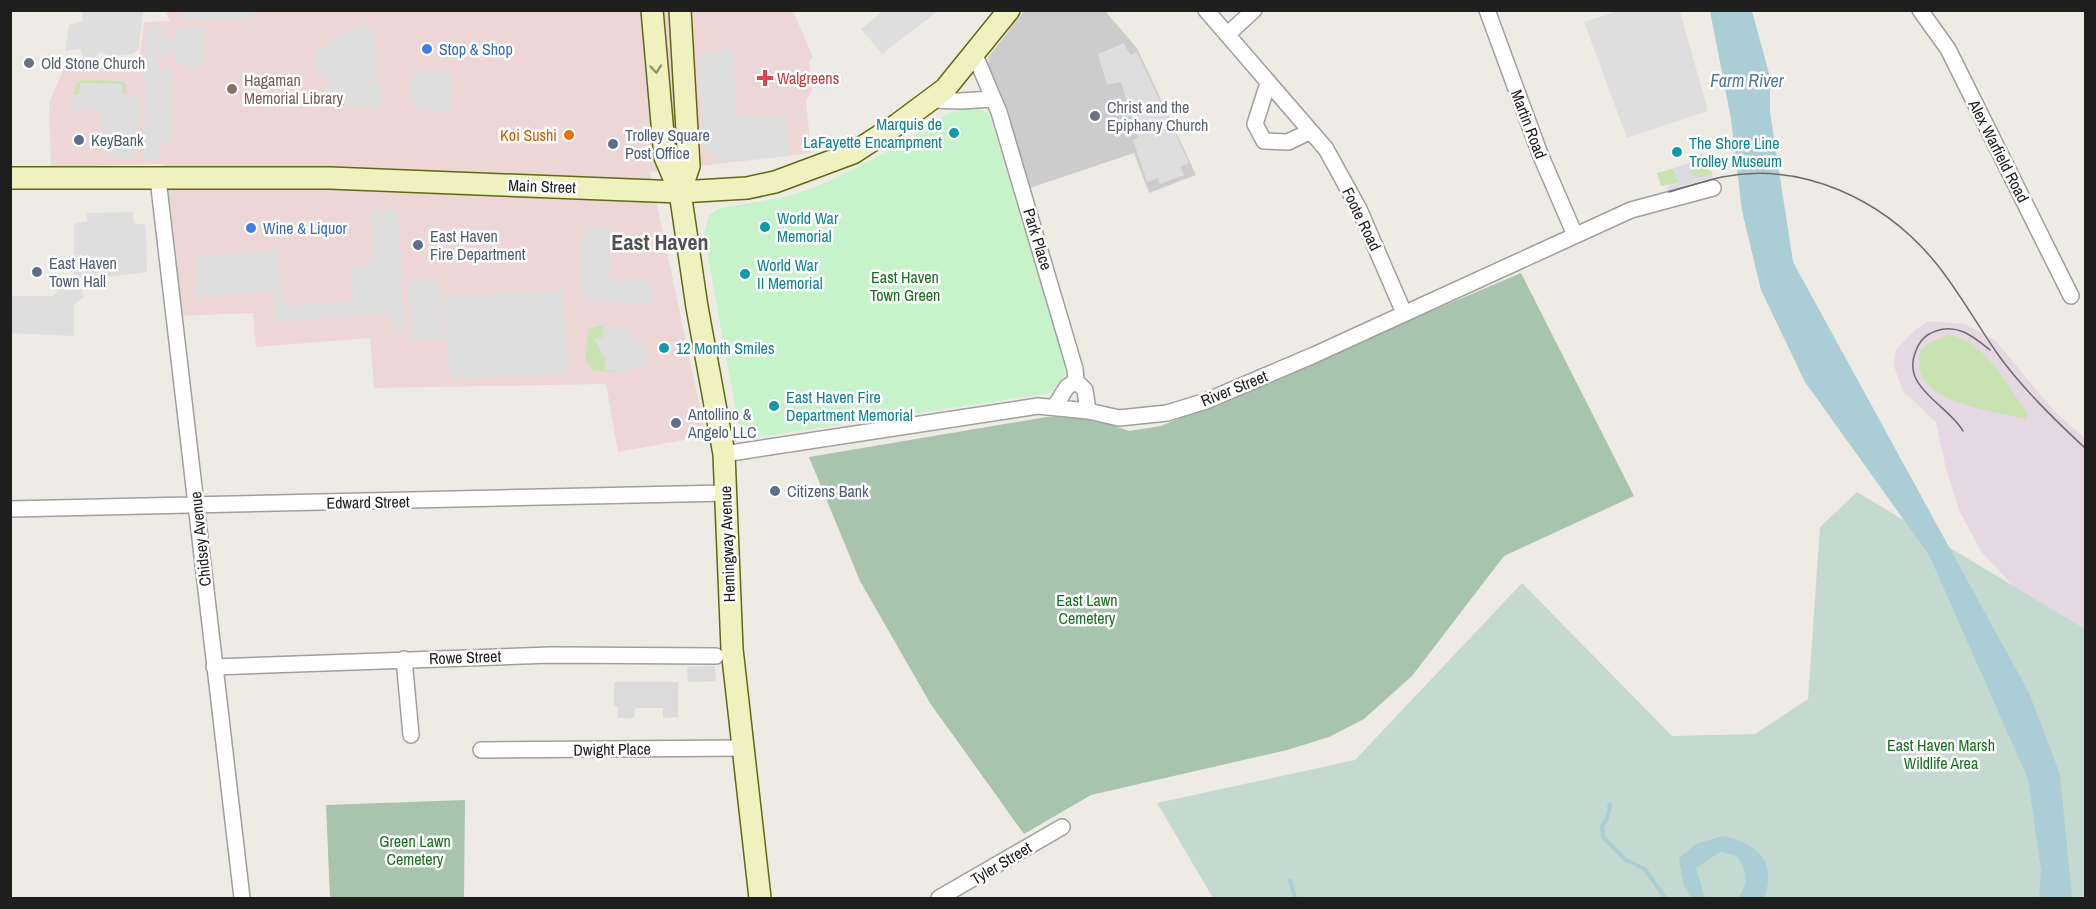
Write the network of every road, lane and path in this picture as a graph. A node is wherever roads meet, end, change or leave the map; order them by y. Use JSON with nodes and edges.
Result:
{"nodes":[{"id":1,"x":652,"y":10,"type":"edge"},
{"id":2,"x":680,"y":10,"type":"edge"},
{"id":3,"x":1009,"y":10,"type":"edge"},
{"id":4,"x":1206,"y":10,"type":"edge"},
{"id":5,"x":1254,"y":10,"type":"edge"},
{"id":6,"x":1487,"y":10,"type":"edge"},
{"id":7,"x":1920,"y":10,"type":"edge"},
{"id":8,"x":1228,"y":34,"type":"junction"},
{"id":9,"x":975,"y":55,"type":"junction"},
{"id":10,"x":1268,"y":83,"type":"junction"},
{"id":11,"x":993,"y":99,"type":"junction"},
{"id":12,"x":932,"y":100,"type":"junction"},
{"id":13,"x":1309,"y":132,"type":"junction"},
{"id":14,"x":10,"y":178,"type":"edge"},
{"id":15,"x":158,"y":179,"type":"junction"},
{"id":16,"x":1713,"y":188,"type":"dead end"},
{"id":17,"x":680,"y":192,"type":"junction"},
{"id":18,"x":1575,"y":235,"type":"junction"},
{"id":19,"x":2071,"y":296,"type":"dead end"},
{"id":20,"x":1404,"y":313,"type":"junction"},
{"id":21,"x":1076,"y":381,"type":"junction"},
{"id":22,"x":1055,"y":406,"type":"junction"},
{"id":23,"x":1088,"y":411,"type":"junction"},
{"id":24,"x":724,"y":454,"type":"junction"},
{"id":25,"x":726,"y":493,"type":"junction"},
{"id":26,"x":197,"y":506,"type":"junction"},
{"id":27,"x":10,"y":509,"type":"edge"},
{"id":28,"x":716,"y":656,"type":"dead end"},
{"id":29,"x":404,"y":659,"type":"junction"},
{"id":30,"x":214,"y":667,"type":"junction"},
{"id":31,"x":411,"y":735,"type":"dead end"},
{"id":32,"x":743,"y":747,"type":"junction"},
{"id":33,"x":481,"y":750,"type":"dead end"},
{"id":34,"x":1062,"y":827,"type":"dead end"},
{"id":35,"x":242,"y":898,"type":"edge"},
{"id":36,"x":760,"y":898,"type":"edge"},
{"id":37,"x":939,"y":898,"type":"edge"}],
"edges":[{"from":1,"to":17,"type":"main road","name":"Hemingway Avenue","one_way":true},
{"from":2,"to":17,"type":"main road","name":"Hemingway Avenue"},
{"from":3,"to":9,"type":"main road","name":"Main Street"},
{"from":4,"to":8,"type":"street","name":"Foote Road"},
{"from":5,"to":8,"type":"street"},
{"from":6,"to":18,"type":"street","name":"Martin Road"},
{"from":7,"to":19,"type":"street","name":"Alex Warfield Road"},
{"from":8,"to":10,"type":"street","name":"Foote Road"},
{"from":9,"to":11,"type":"street","name":"Park Place"},
{"from":9,"to":12,"type":"main road","name":"Main Street"},
{"from":10,"to":13,"type":"street","name":"Foote Road"},
{"from":10,"to":13,"type":"street"},
{"from":11,"to":12,"type":"street"},
{"from":11,"to":21,"type":"street","name":"Park Place"},
{"from":12,"to":17,"type":"main road","name":"Main Street"},
{"from":13,"to":20,"type":"street","name":"Foote Road"},
{"from":14,"to":15,"type":"main road","name":"Main Street"},
{"from":15,"to":17,"type":"main road","name":"Main Street"},
{"from":15,"to":26,"type":"street","name":"Chidsey Avenue"},
{"from":16,"to":18,"type":"street","name":"River Street"},
{"from":17,"to":24,"type":"main road","name":"Hemingway Avenue"},
{"from":18,"to":20,"type":"street","name":"River Street"},
{"from":20,"to":23,"type":"street","name":"River Street"},
{"from":21,"to":22,"type":"street"},
{"from":21,"to":23,"type":"street","name":"Park Place"},
{"from":22,"to":23,"type":"street","name":"River Street"},
{"from":22,"to":24,"type":"street","name":"River Street"},
{"from":24,"to":25,"type":"main road","name":"Hemingway Avenue"},
{"from":25,"to":26,"type":"street","name":"Edward Street"},
{"from":25,"to":32,"type":"main road","name":"Hemingway Avenue"},
{"from":26,"to":27,"type":"street","name":"Edward Street"},
{"from":26,"to":30,"type":"street","name":"Chidsey Avenue"},
{"from":28,"to":29,"type":"street","name":"Rowe Street"},
{"from":29,"to":30,"type":"street","name":"Rowe Street"},
{"from":29,"to":31,"type":"street"},
{"from":30,"to":35,"type":"street","name":"Chidsey Avenue"},
{"from":32,"to":33,"type":"street","name":"Dwight Place"},
{"from":32,"to":36,"type":"main road","name":"Hemingway Avenue"},
{"from":34,"to":37,"type":"street","name":"Tyler Street"}]}
